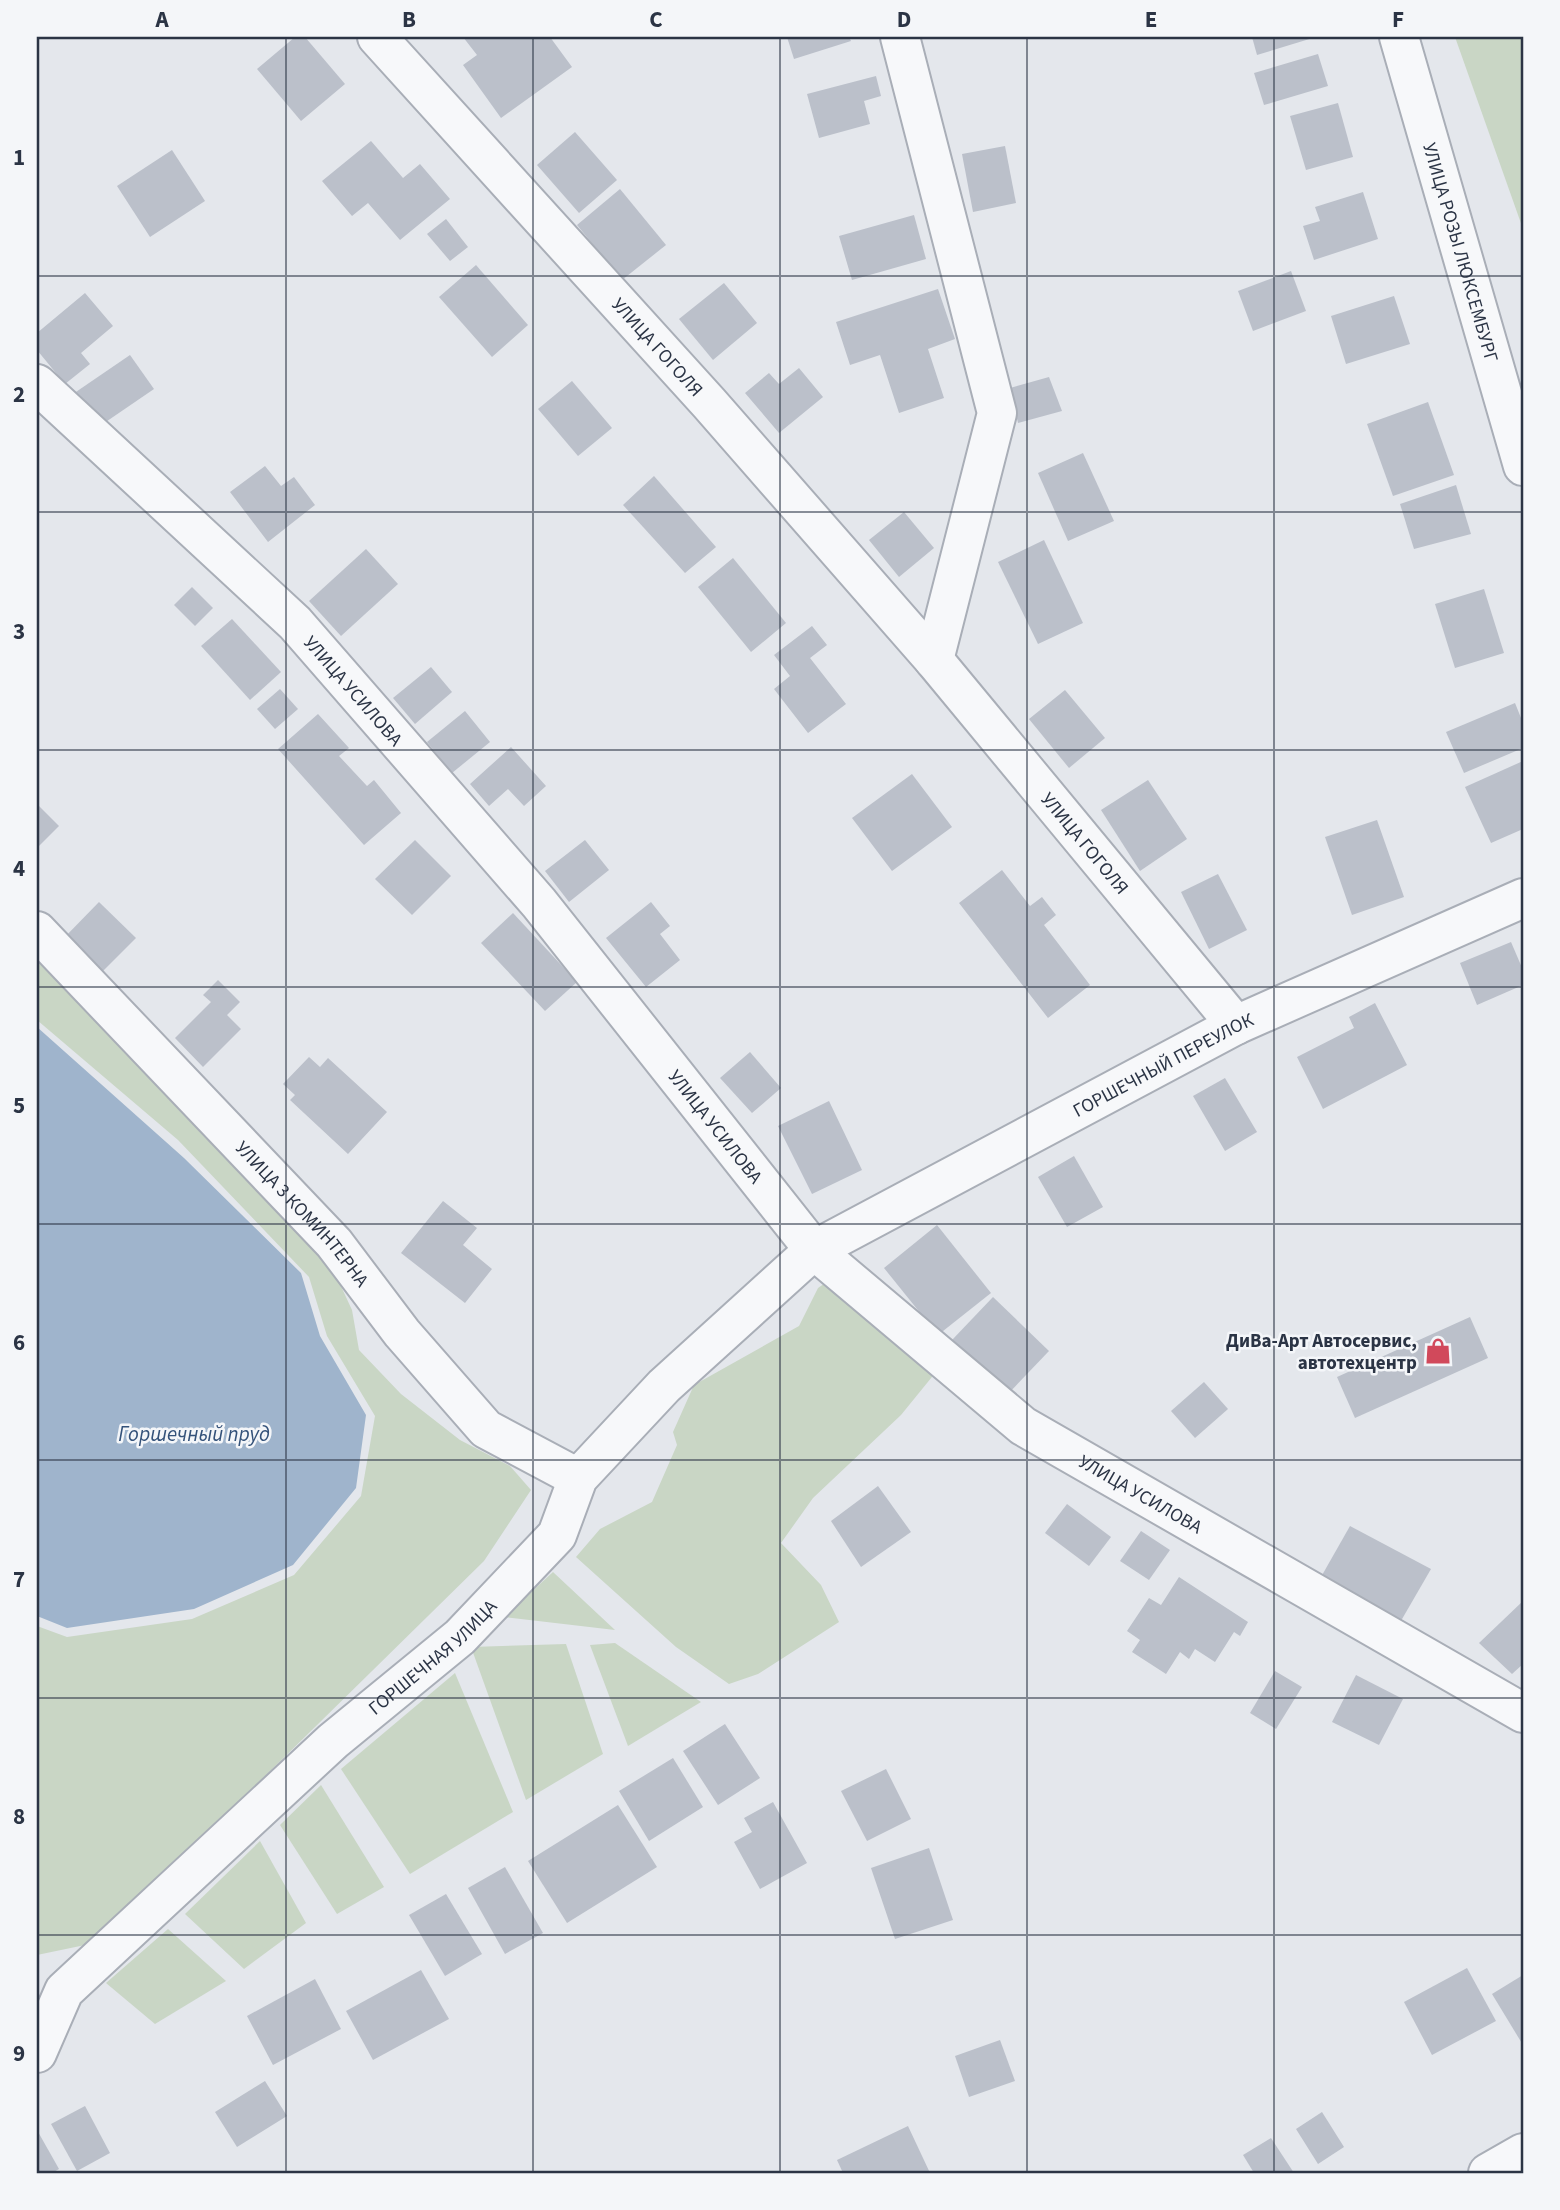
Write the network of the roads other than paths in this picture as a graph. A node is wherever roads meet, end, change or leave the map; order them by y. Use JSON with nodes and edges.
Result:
{"nodes":[{"id":1,"x":377,"y":37,"type":"edge"},
{"id":2,"x":900,"y":37,"type":"edge"},
{"id":3,"x":1399,"y":37,"type":"edge"},
{"id":4,"x":37,"y":384,"type":"edge"},
{"id":5,"x":1523,"y":466,"type":"edge"},
{"id":6,"x":934,"y":660,"type":"junction"},
{"id":7,"x":1523,"y":898,"type":"edge"},
{"id":8,"x":37,"y":931,"type":"edge"},
{"id":9,"x":1236,"y":1025,"type":"junction"},
{"id":10,"x":814,"y":1250,"type":"junction"},
{"id":11,"x":578,"y":1478,"type":"junction"},
{"id":12,"x":1523,"y":1713,"type":"edge"},
{"id":13,"x":37,"y":2053,"type":"edge"},
{"id":14,"x":1523,"y":2153,"type":"edge"},
{"id":15,"x":1488,"y":2173,"type":"edge"}],
"edges":[{"from":1,"to":6,"type":"street","name":"УЛИЦА ГОГОЛЯ"},
{"from":2,"to":6,"type":"street"},
{"from":3,"to":5,"type":"street","name":"УЛИЦА РОЗЫ ЛЮКСЕМБУРГ"},
{"from":4,"to":10,"type":"street","name":"УЛИЦА УСИЛОВА"},
{"from":6,"to":9,"type":"street","name":"УЛИЦА ГОГОЛЯ"},
{"from":7,"to":9,"type":"street","name":"ГОРШЕЧНЫЙ ПЕРЕУЛОК"},
{"from":8,"to":11,"type":"street","name":"УЛИЦА 3 КОМИНТЕРНА"},
{"from":9,"to":10,"type":"street","name":"ГОРШЕЧНЫЙ ПЕРЕУЛОК"},
{"from":10,"to":11,"type":"street","name":"ГОРШЕЧНАЯ УЛИЦА"},
{"from":10,"to":12,"type":"street","name":"УЛИЦА УСИЛОВА"},
{"from":11,"to":13,"type":"street","name":"ГОРШЕЧНАЯ УЛИЦА"},
{"from":14,"to":15,"type":"street"}]}
